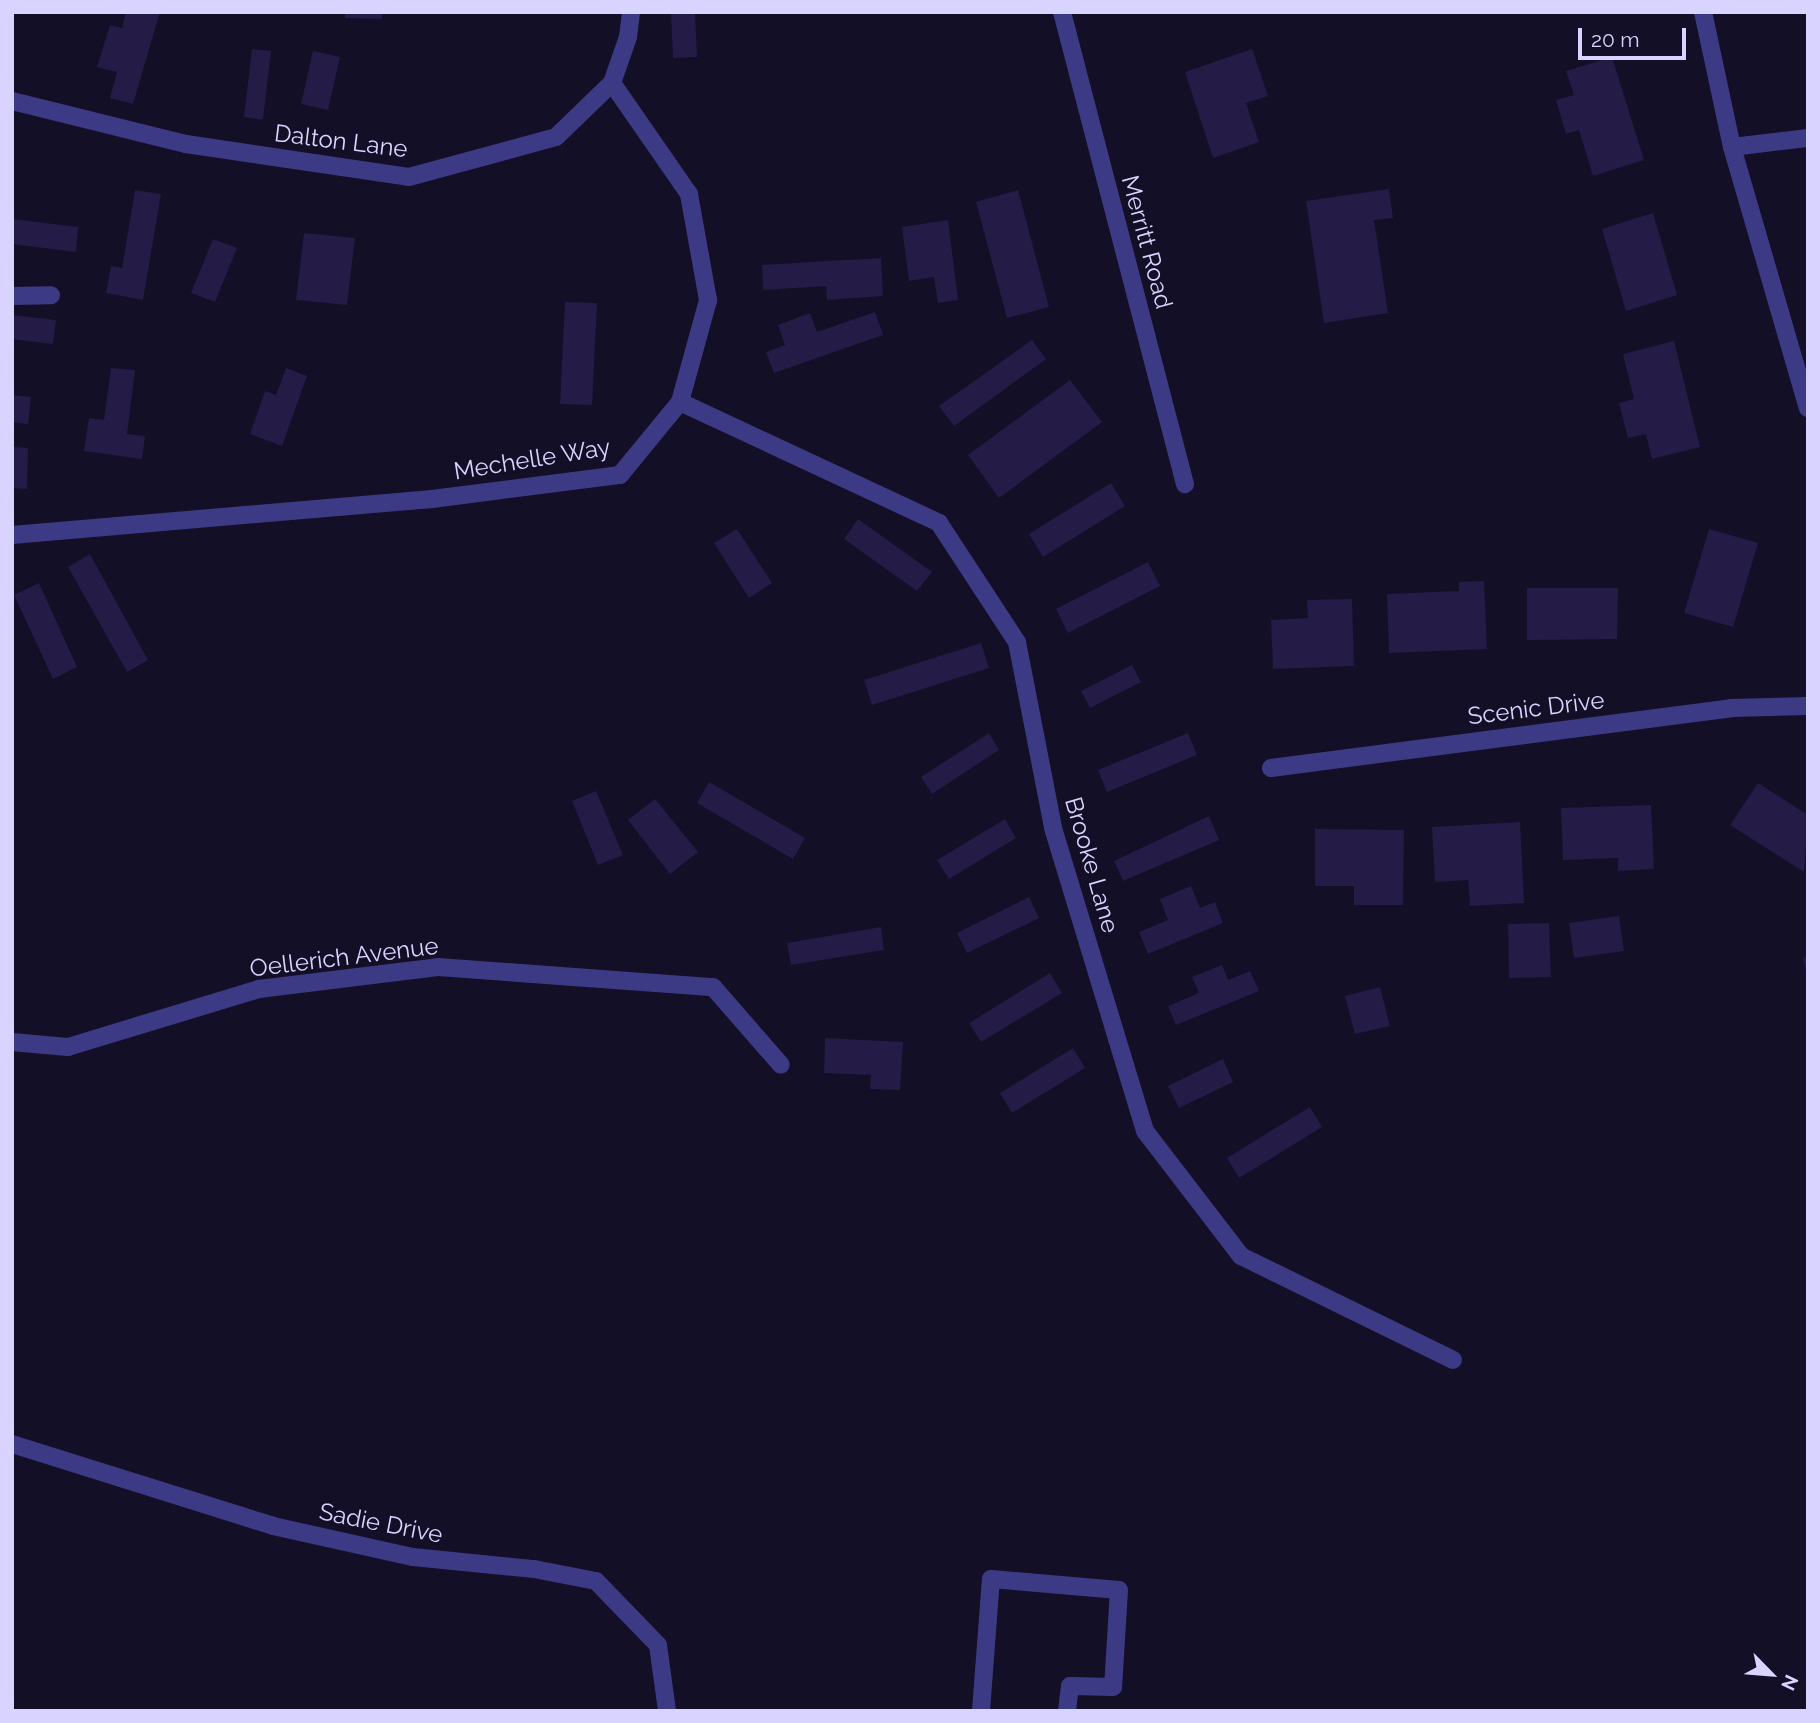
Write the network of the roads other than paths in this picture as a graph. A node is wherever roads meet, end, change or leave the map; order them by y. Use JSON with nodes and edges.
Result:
{"nodes":[{"id":1,"x":631,"y":12,"type":"edge"},
{"id":2,"x":1062,"y":12,"type":"edge"},
{"id":3,"x":1703,"y":12,"type":"edge"},
{"id":4,"x":612,"y":83,"type":"junction"},
{"id":5,"x":12,"y":101,"type":"edge"},
{"id":6,"x":1808,"y":138,"type":"edge"},
{"id":7,"x":1732,"y":147,"type":"junction"},
{"id":8,"x":51,"y":295,"type":"dead end"},
{"id":9,"x":12,"y":296,"type":"edge"},
{"id":10,"x":680,"y":402,"type":"junction"},
{"id":11,"x":1808,"y":408,"type":"edge"},
{"id":12,"x":1185,"y":484,"type":"dead end"},
{"id":13,"x":12,"y":535,"type":"edge"},
{"id":14,"x":1808,"y":706,"type":"edge"},
{"id":15,"x":1271,"y":768,"type":"dead end"},
{"id":16,"x":12,"y":1042,"type":"edge"},
{"id":17,"x":781,"y":1065,"type":"dead end"},
{"id":18,"x":1453,"y":1360,"type":"dead end"},
{"id":19,"x":12,"y":1444,"type":"edge"},
{"id":20,"x":667,"y":1711,"type":"edge"},
{"id":21,"x":981,"y":1711,"type":"edge"},
{"id":22,"x":1068,"y":1711,"type":"edge"}],
"edges":[{"from":1,"to":4,"type":"street","name":"Dalton Lane"},
{"from":2,"to":12,"type":"street","name":"Merritt Road"},
{"from":3,"to":7,"type":"street"},
{"from":4,"to":5,"type":"street","name":"Dalton Lane"},
{"from":4,"to":10,"type":"street","name":"Mechelle Way"},
{"from":6,"to":7,"type":"street"},
{"from":7,"to":11,"type":"street"},
{"from":8,"to":9,"type":"street"},
{"from":10,"to":13,"type":"street","name":"Mechelle Way"},
{"from":10,"to":18,"type":"street","name":"Brooke Lane"},
{"from":14,"to":15,"type":"street","name":"Scenic Drive"},
{"from":16,"to":17,"type":"street","name":"Oellerich Avenue"},
{"from":19,"to":20,"type":"street","name":"Sadie Drive"},
{"from":21,"to":22,"type":"street"}]}
